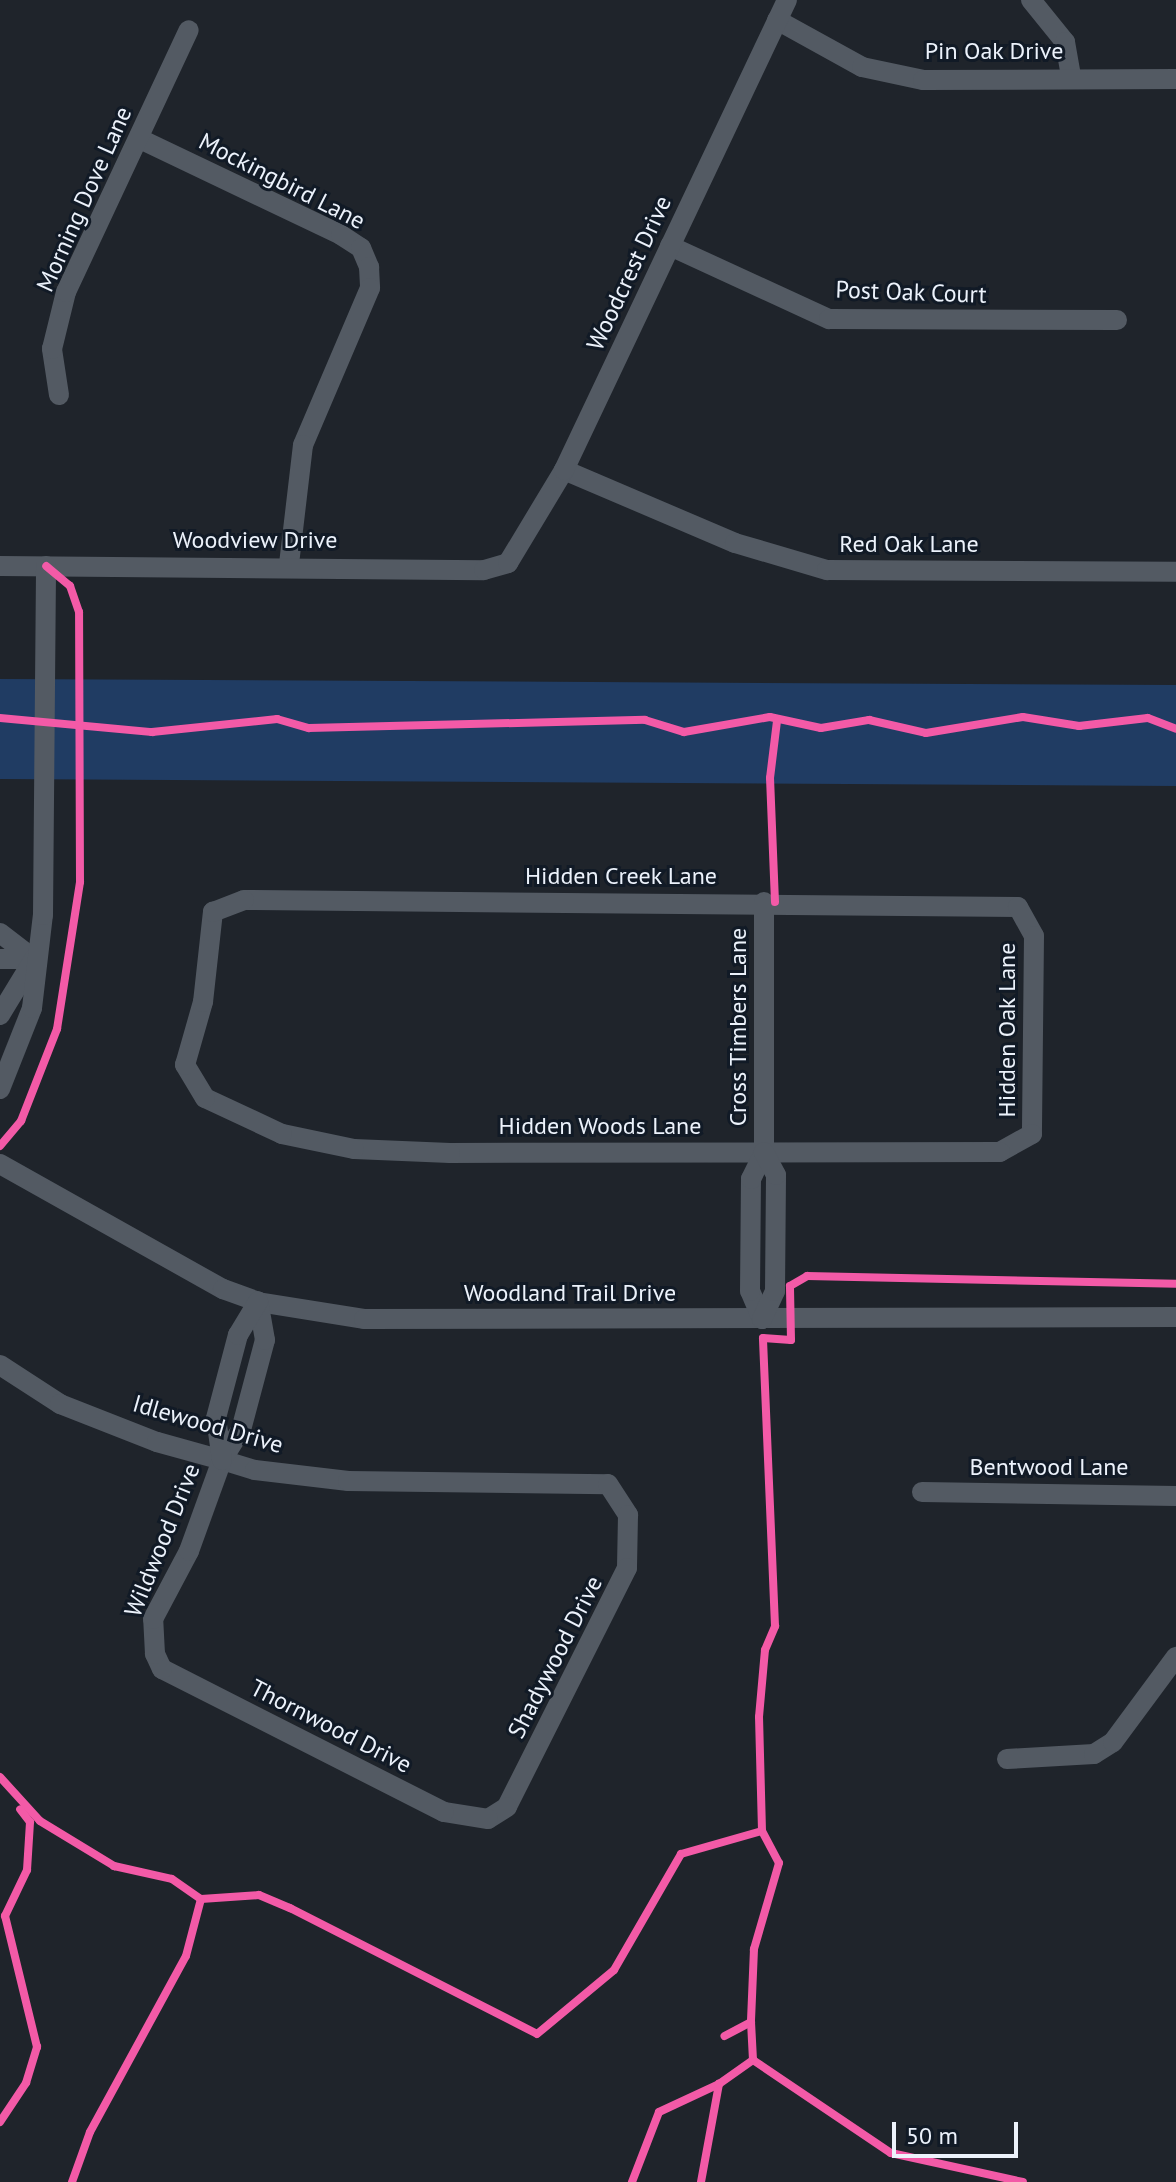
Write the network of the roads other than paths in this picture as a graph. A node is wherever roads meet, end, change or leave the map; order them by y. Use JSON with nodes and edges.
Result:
{"nodes":[{"id":1,"x":787,"y":0,"type":"edge"},
{"id":2,"x":1031,"y":0,"type":"edge"},
{"id":3,"x":777,"y":20,"type":"junction"},
{"id":4,"x":189,"y":30,"type":"dead end"},
{"id":5,"x":1071,"y":77,"type":"junction"},
{"id":6,"x":1176,"y":79,"type":"edge"},
{"id":7,"x":140,"y":139,"type":"junction"},
{"id":8,"x":670,"y":246,"type":"junction"},
{"id":9,"x":1117,"y":320,"type":"dead end"},
{"id":10,"x":59,"y":395,"type":"dead end"},
{"id":11,"x":564,"y":470,"type":"junction"},
{"id":12,"x":508,"y":563,"type":"joint"},
{"id":13,"x":289,"y":564,"type":"junction"},
{"id":14,"x":0,"y":566,"type":"edge"},
{"id":15,"x":46,"y":566,"type":"junction"},
{"id":16,"x":1176,"y":572,"type":"edge"},
{"id":17,"x":764,"y":902,"type":"junction"},
{"id":18,"x":1027,"y":914,"type":"joint"},
{"id":19,"x":0,"y":933,"type":"edge"},
{"id":20,"x":0,"y":959,"type":"edge"},
{"id":21,"x":34,"y":959,"type":"junction"},
{"id":22,"x":0,"y":1015,"type":"edge"},
{"id":23,"x":191,"y":1082,"type":"joint"},
{"id":24,"x":0,"y":1089,"type":"edge"},
{"id":25,"x":1024,"y":1143,"type":"joint"},
{"id":26,"x":764,"y":1152,"type":"junction"},
{"id":27,"x":0,"y":1164,"type":"edge"},
{"id":28,"x":258,"y":1302,"type":"junction"},
{"id":29,"x":1176,"y":1317,"type":"edge"},
{"id":30,"x":762,"y":1319,"type":"junction"},
{"id":31,"x":2,"y":1370,"type":"edge"},
{"id":32,"x":222,"y":1460,"type":"junction"},
{"id":33,"x":608,"y":1484,"type":"joint"},
{"id":34,"x":922,"y":1492,"type":"dead end"},
{"id":35,"x":1176,"y":1496,"type":"edge"},
{"id":36,"x":152,"y":1639,"type":"joint"},
{"id":37,"x":1176,"y":1657,"type":"edge"},
{"id":38,"x":1007,"y":1759,"type":"dead end"},
{"id":39,"x":507,"y":1807,"type":"joint"}],
"edges":[{"from":1,"to":3,"type":"street","name":"Woodcrest Drive"},
{"from":2,"to":5,"type":"street"},
{"from":3,"to":5,"type":"street","name":"Pin Oak Drive"},
{"from":3,"to":8,"type":"street","name":"Woodcrest Drive"},
{"from":4,"to":7,"type":"street","name":"Morning Dove Lane"},
{"from":5,"to":6,"type":"street","name":"Pin Oak Drive"},
{"from":7,"to":10,"type":"street","name":"Morning Dove Lane"},
{"from":7,"to":13,"type":"street","name":"Mockingbird Lane"},
{"from":8,"to":9,"type":"street","name":"Post Oak Court"},
{"from":8,"to":11,"type":"street","name":"Woodcrest Drive"},
{"from":11,"to":12,"type":"street","name":"Woodcrest Drive"},
{"from":11,"to":16,"type":"street","name":"Red Oak Lane"},
{"from":12,"to":13,"type":"street","name":"Woodview Drive"},
{"from":13,"to":15,"type":"street","name":"Woodview Drive"},
{"from":14,"to":15,"type":"street","name":"Woodview Drive"},
{"from":15,"to":21,"type":"street"},
{"from":17,"to":18,"type":"street","name":"Hidden Creek Lane"},
{"from":17,"to":23,"type":"street","name":"Hidden Creek Lane"},
{"from":17,"to":26,"type":"street","name":"Cross Timbers Lane"},
{"from":18,"to":25,"type":"street","name":"Hidden Oak Lane"},
{"from":19,"to":21,"type":"street"},
{"from":20,"to":21,"type":"street"},
{"from":21,"to":22,"type":"street"},
{"from":21,"to":24,"type":"street"},
{"from":23,"to":26,"type":"street","name":"Hidden Woods Lane"},
{"from":25,"to":26,"type":"street","name":"Hidden Woods Lane"},
{"from":26,"to":30,"type":"street","name":"Cross Timbers Lane"},
{"from":27,"to":28,"type":"street","name":"Woodland Trail Drive"},
{"from":28,"to":30,"type":"street","name":"Woodland Trail Drive"},
{"from":28,"to":32,"type":"street","name":"Wildwood Drive"},
{"from":29,"to":30,"type":"street","name":"Woodland Trail Drive"},
{"from":31,"to":32,"type":"street","name":"Idlewood Drive"},
{"from":32,"to":33,"type":"street","name":"Idlewood Drive"},
{"from":32,"to":36,"type":"street","name":"Wildwood Drive"},
{"from":33,"to":39,"type":"street","name":"Shadywood Drive"},
{"from":34,"to":35,"type":"street","name":"Bentwood Lane"},
{"from":36,"to":39,"type":"street","name":"Thornwood Drive"},
{"from":37,"to":38,"type":"street"}]}
